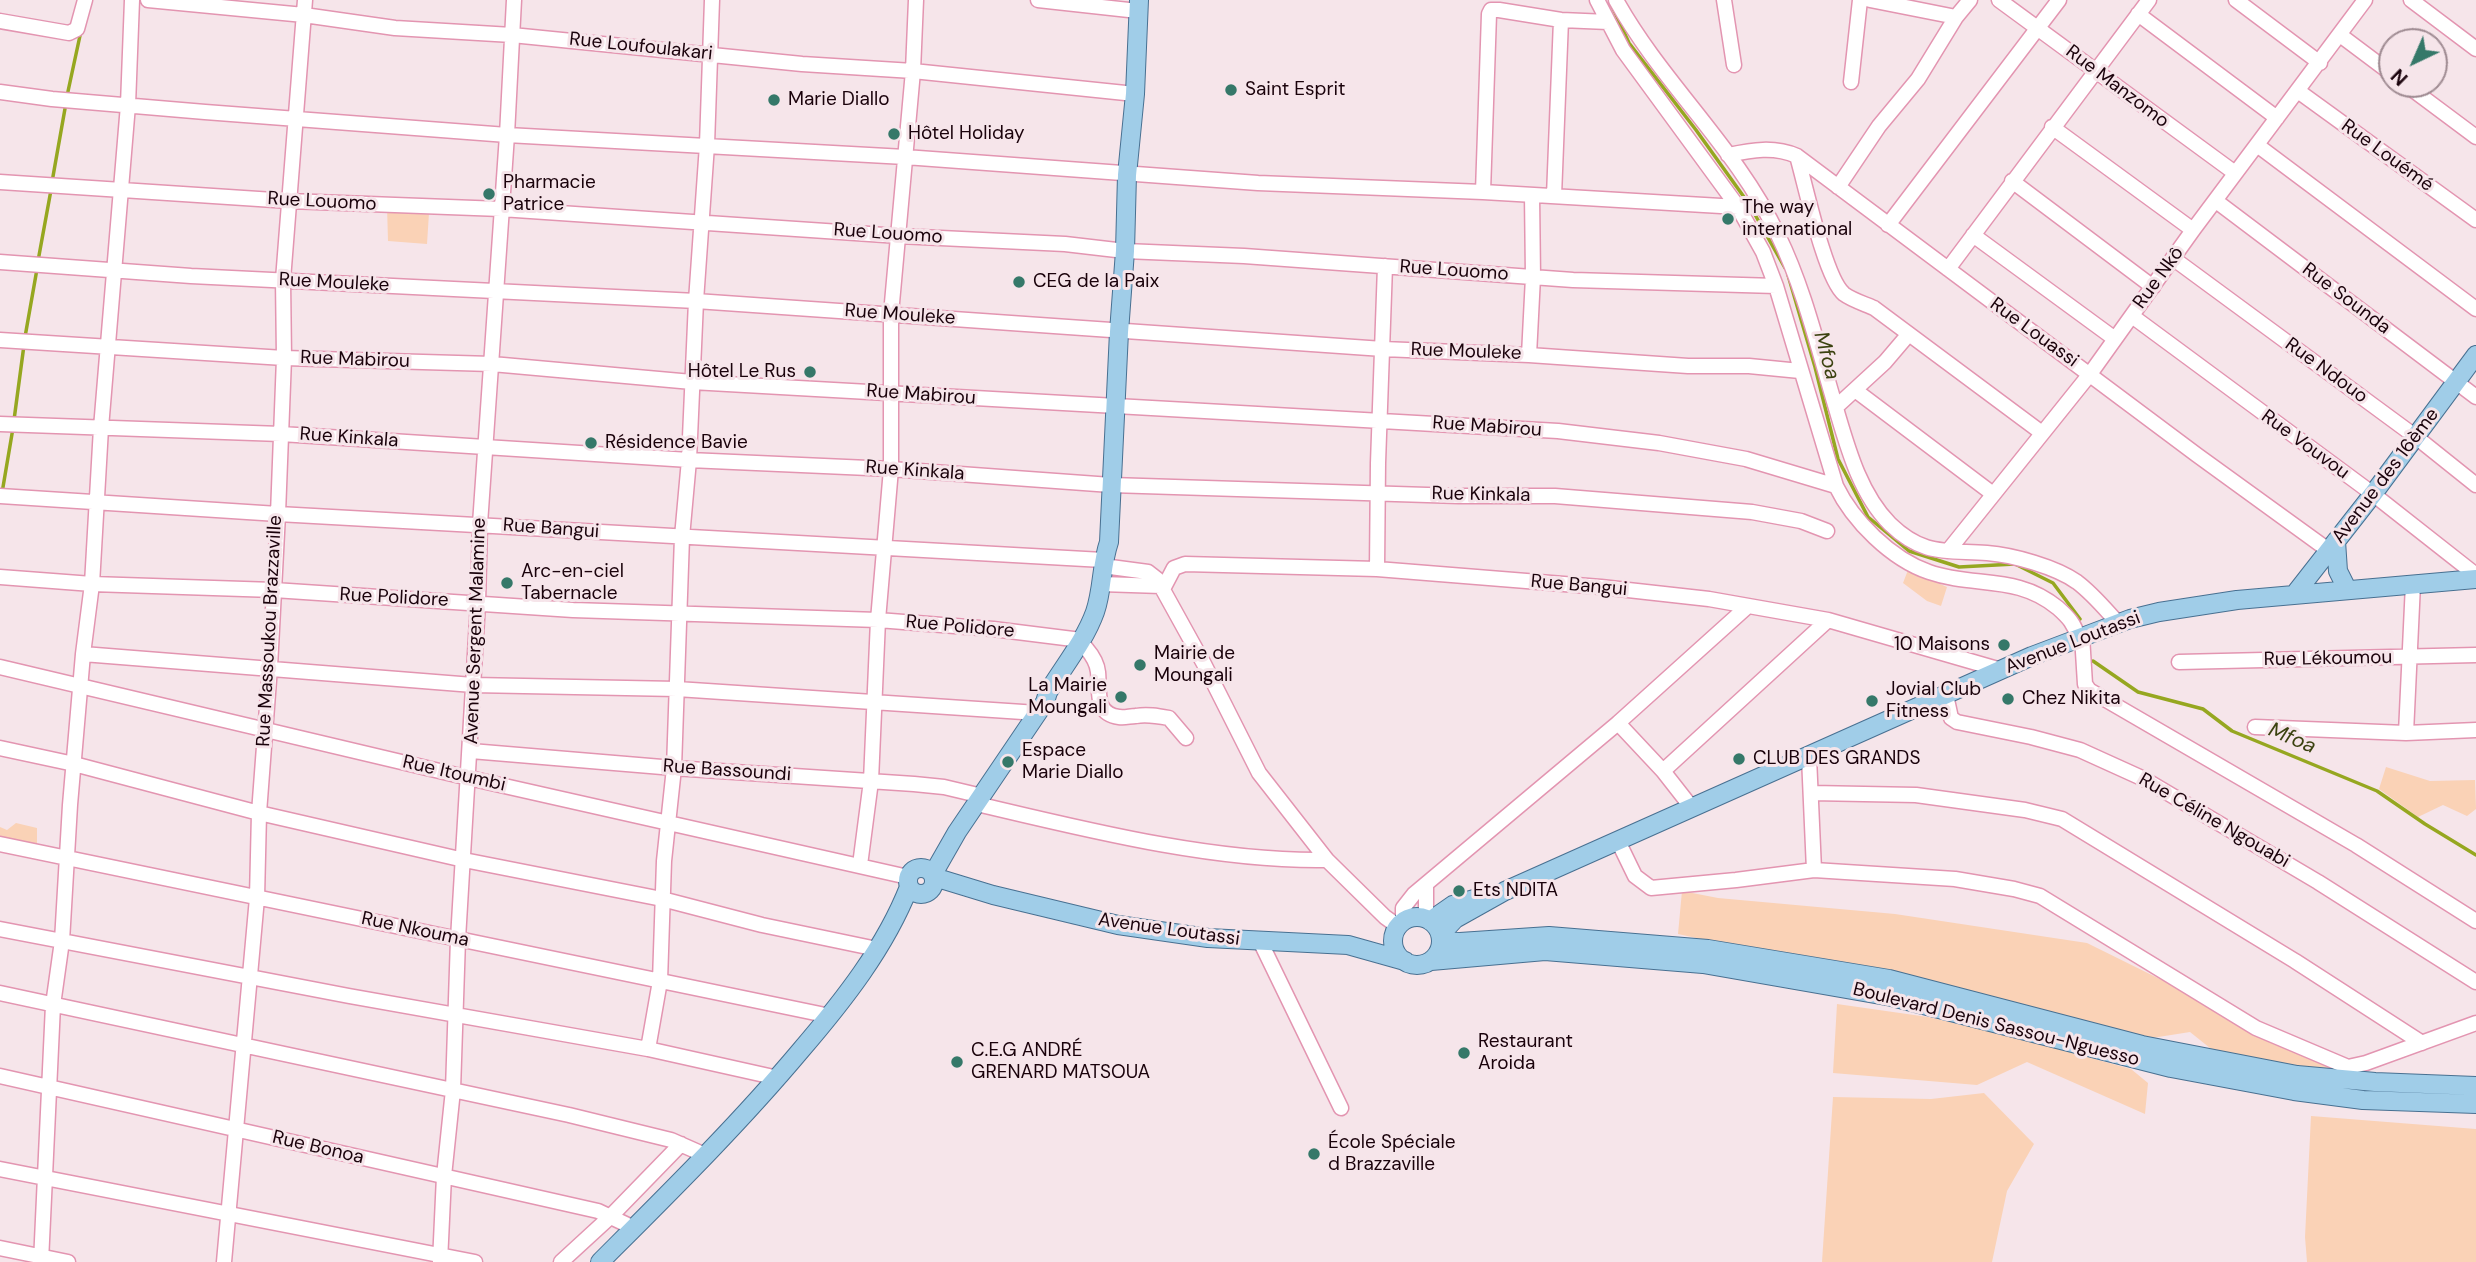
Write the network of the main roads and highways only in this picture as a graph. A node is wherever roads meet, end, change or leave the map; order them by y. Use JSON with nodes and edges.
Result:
{"nodes":[{"id":1,"x":1139,"y":6,"type":"edge"},
{"id":2,"x":2476,"y":355,"type":"edge"},
{"id":3,"x":2334,"y":549,"type":"junction"},
{"id":4,"x":2476,"y":577,"type":"edge"},
{"id":5,"x":2347,"y":589,"type":"junction"},
{"id":6,"x":2294,"y":595,"type":"junction"},
{"id":7,"x":922,"y":881,"type":"junction"},
{"id":8,"x":1399,"y":928,"type":"junction"},
{"id":9,"x":1434,"y":929,"type":"junction"},
{"id":10,"x":1348,"y":945,"type":"junction"},
{"id":11,"x":1405,"y":961,"type":"junction"},
{"id":12,"x":1431,"y":961,"type":"junction"},
{"id":13,"x":2174,"y":1060,"type":"junction"},
{"id":14,"x":2476,"y":1086,"type":"edge"},
{"id":15,"x":2476,"y":1104,"type":"edge"},
{"id":16,"x":600,"y":1262,"type":"edge"}],
"edges":[{"from":1,"to":7,"type":"main road"},
{"from":2,"to":3,"type":"main road","name":"Avenue des 16ème"},
{"from":3,"to":5,"type":"main road"},
{"from":3,"to":6,"type":"main road","name":"Avenue des 16ème"},
{"from":4,"to":5,"type":"main road","name":"Avenue Loutassi"},
{"from":5,"to":6,"type":"main road","name":"Avenue Loutassi"},
{"from":6,"to":9,"type":"main road","name":"Avenue Loutassi"},
{"from":7,"to":10,"type":"main road","name":"Avenue Loutassi"},
{"from":7,"to":16,"type":"main road"},
{"from":8,"to":9,"type":"main road"},
{"from":8,"to":10,"type":"main road","name":"Avenue Loutassi"},
{"from":8,"to":11,"type":"main road"},
{"from":9,"to":12,"type":"main road"},
{"from":9,"to":13,"type":"main road","name":"Boulevard Denis Sassou-Nguesso"},
{"from":10,"to":11,"type":"main road","name":"Avenue Loutassi"},
{"from":11,"to":12,"type":"main road"},
{"from":12,"to":13,"type":"main road","name":"Boulevard Denis Sassou-Nguesso"},
{"from":13,"to":14,"type":"main road","name":"Boulevard Denis Sassou-Nguesso"},
{"from":13,"to":15,"type":"main road","name":"Boulevard Denis Sassou-Nguesso"}]}
